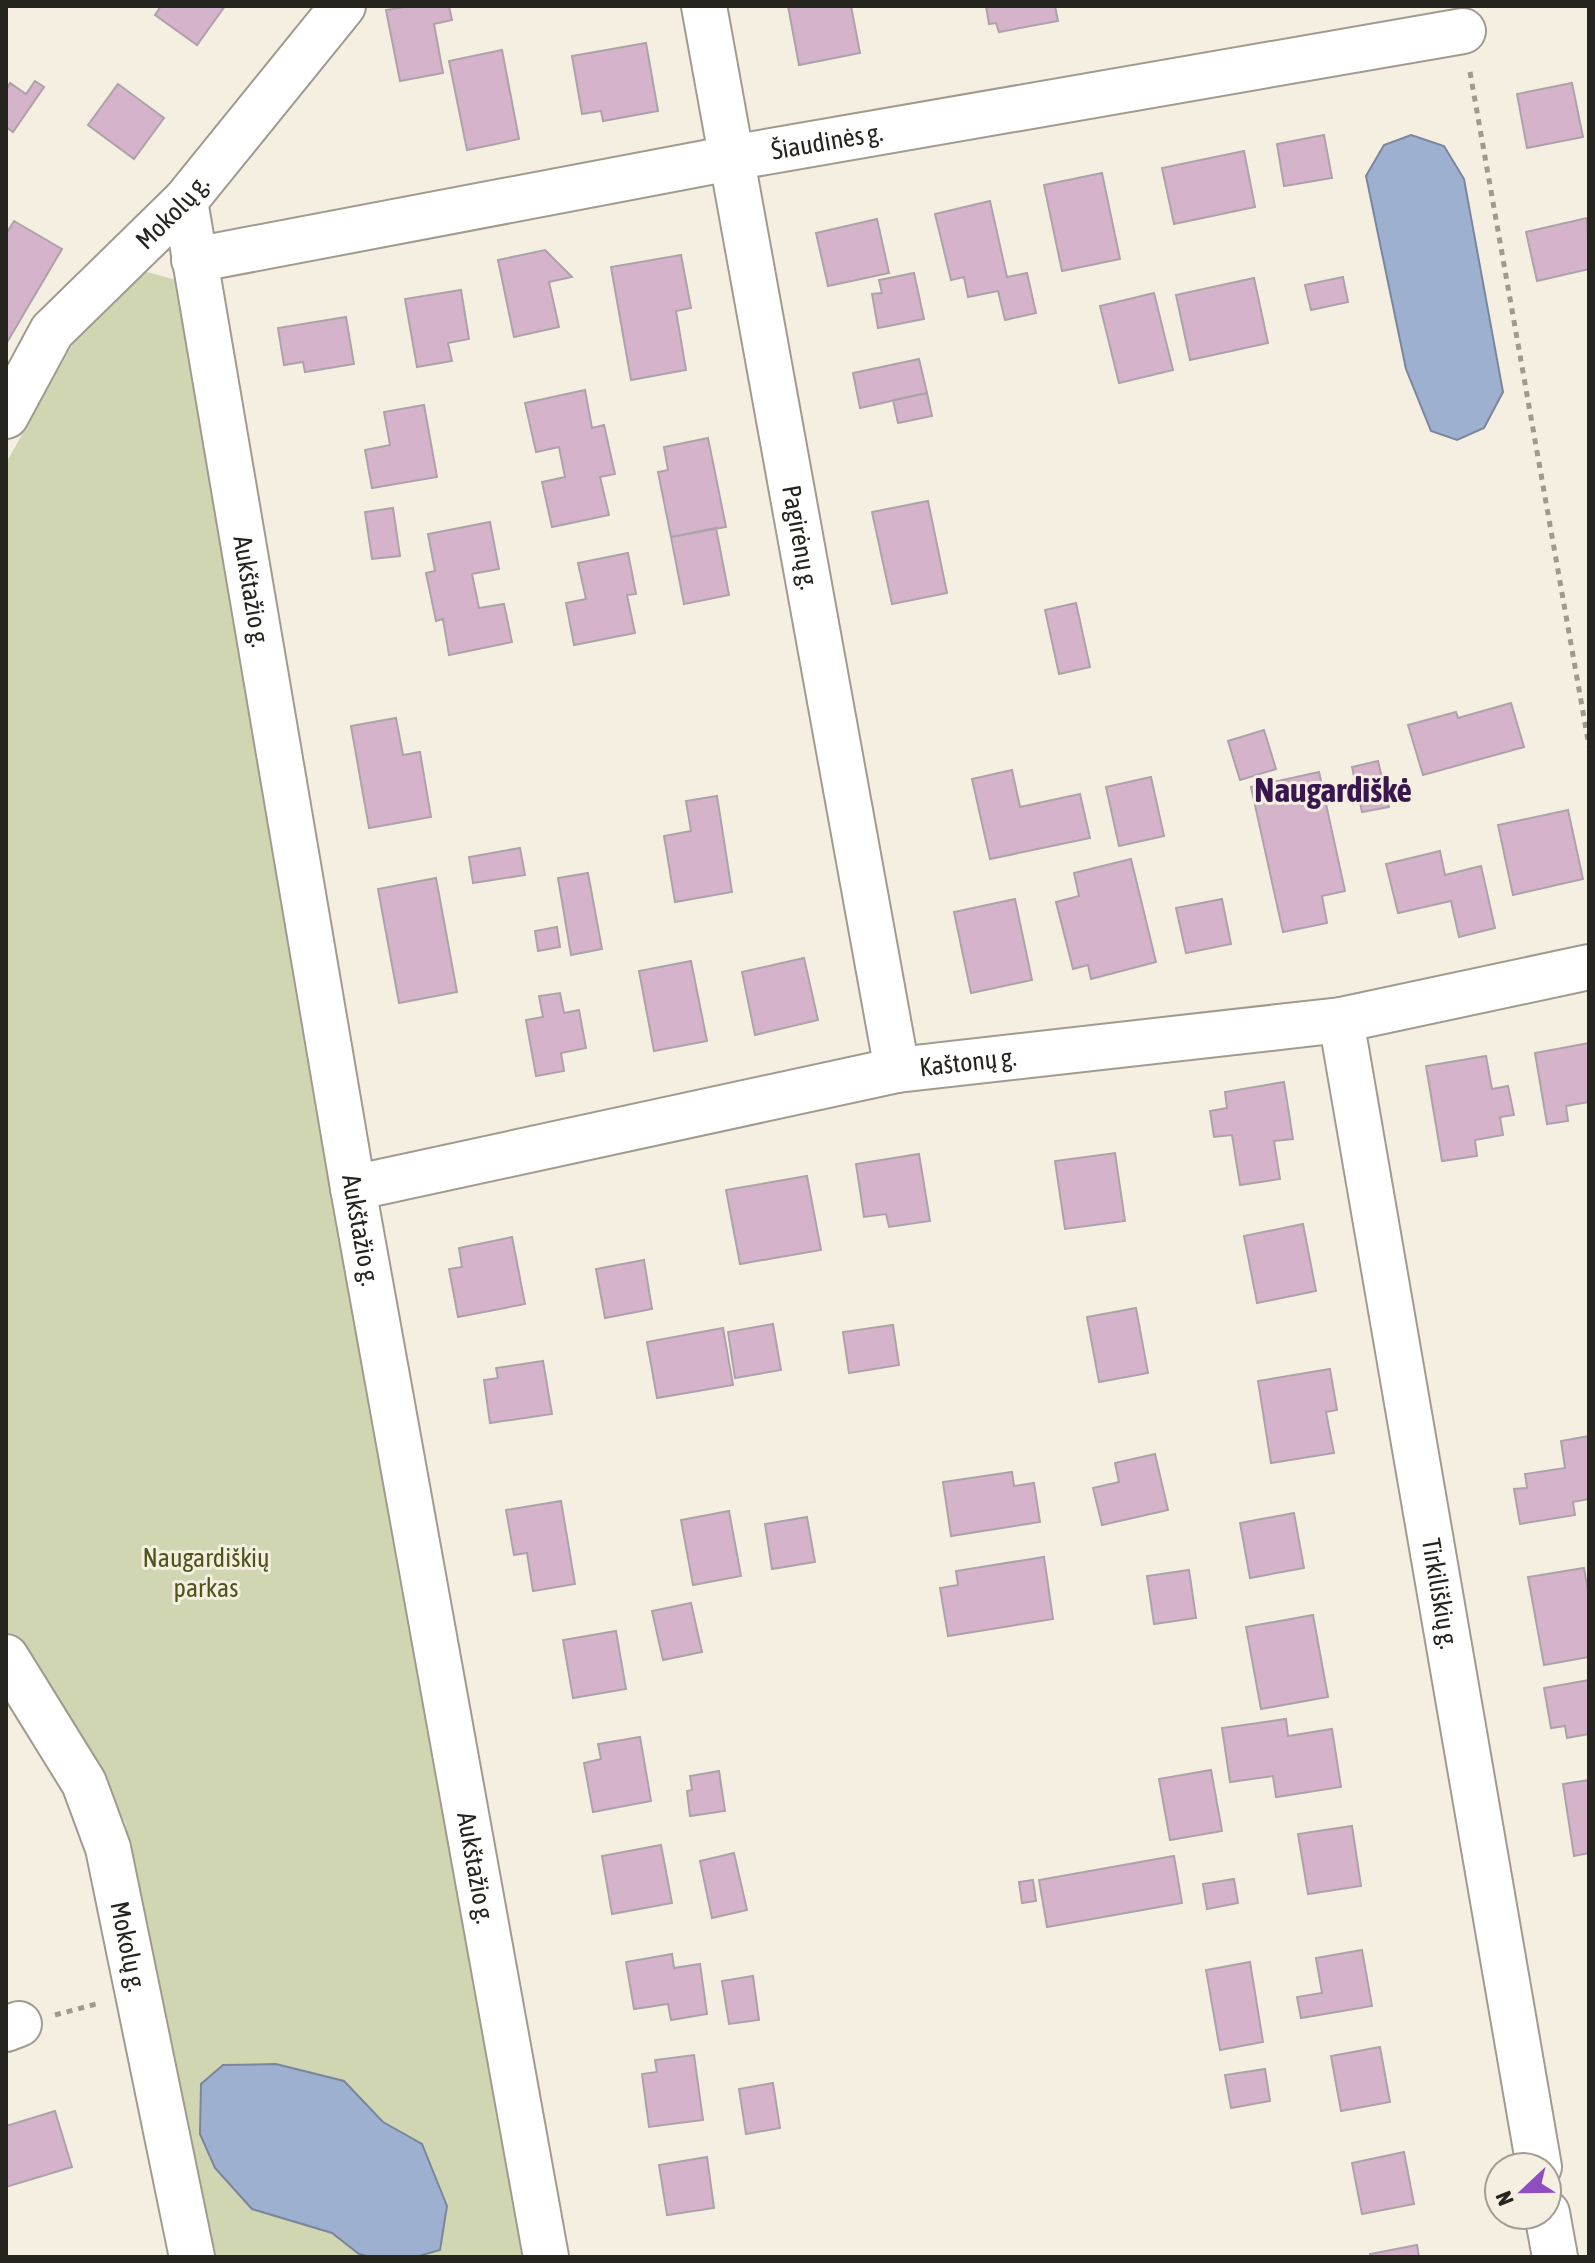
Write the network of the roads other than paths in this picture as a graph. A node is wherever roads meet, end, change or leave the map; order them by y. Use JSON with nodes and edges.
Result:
{"nodes":[{"id":1,"x":343,"y":6,"type":"edge"},
{"id":2,"x":704,"y":6,"type":"edge"},
{"id":3,"x":1463,"y":31,"type":"road end"},
{"id":4,"x":731,"y":158,"type":"junction"},
{"id":5,"x":185,"y":201,"type":"junction"},
{"id":6,"x":194,"y":260,"type":"junction"},
{"id":7,"x":6,"y":416,"type":"edge"},
{"id":8,"x":1589,"y":967,"type":"edge"},
{"id":9,"x":1341,"y":1020,"type":"junction"},
{"id":10,"x":897,"y":1070,"type":"junction"},
{"id":11,"x":353,"y":1188,"type":"junction"},
{"id":12,"x":6,"y":1657,"type":"edge"},
{"id":13,"x":1536,"y":2151,"type":"edge"},
{"id":14,"x":1550,"y":2231,"type":"edge"},
{"id":15,"x":192,"y":2257,"type":"edge"},
{"id":16,"x":546,"y":2257,"type":"edge"},
{"id":17,"x":1555,"y":2257,"type":"edge"}],
"edges":[{"from":1,"to":5,"type":"street","name":"Mokolų g."},
{"from":2,"to":4,"type":"street","name":"Pagirėnų g."},
{"from":3,"to":4,"type":"street","name":"Šiaudinės g."},
{"from":4,"to":6,"type":"street","name":"Šiaudinės g."},
{"from":4,"to":10,"type":"street","name":"Pagirėnų g."},
{"from":5,"to":6,"type":"street","name":"Aukštažio g."},
{"from":5,"to":7,"type":"street","name":"Mokolų g."},
{"from":6,"to":11,"type":"street","name":"Aukštažio g."},
{"from":8,"to":9,"type":"street","name":"Kaštonų g."},
{"from":9,"to":10,"type":"street","name":"Kaštonų g."},
{"from":9,"to":13,"type":"street","name":"Tirkiliškių g."},
{"from":10,"to":11,"type":"street","name":"Kaštonų g."},
{"from":11,"to":16,"type":"street","name":"Aukštažio g."},
{"from":12,"to":15,"type":"street","name":"Mokolų g."},
{"from":14,"to":17,"type":"street"}]}
